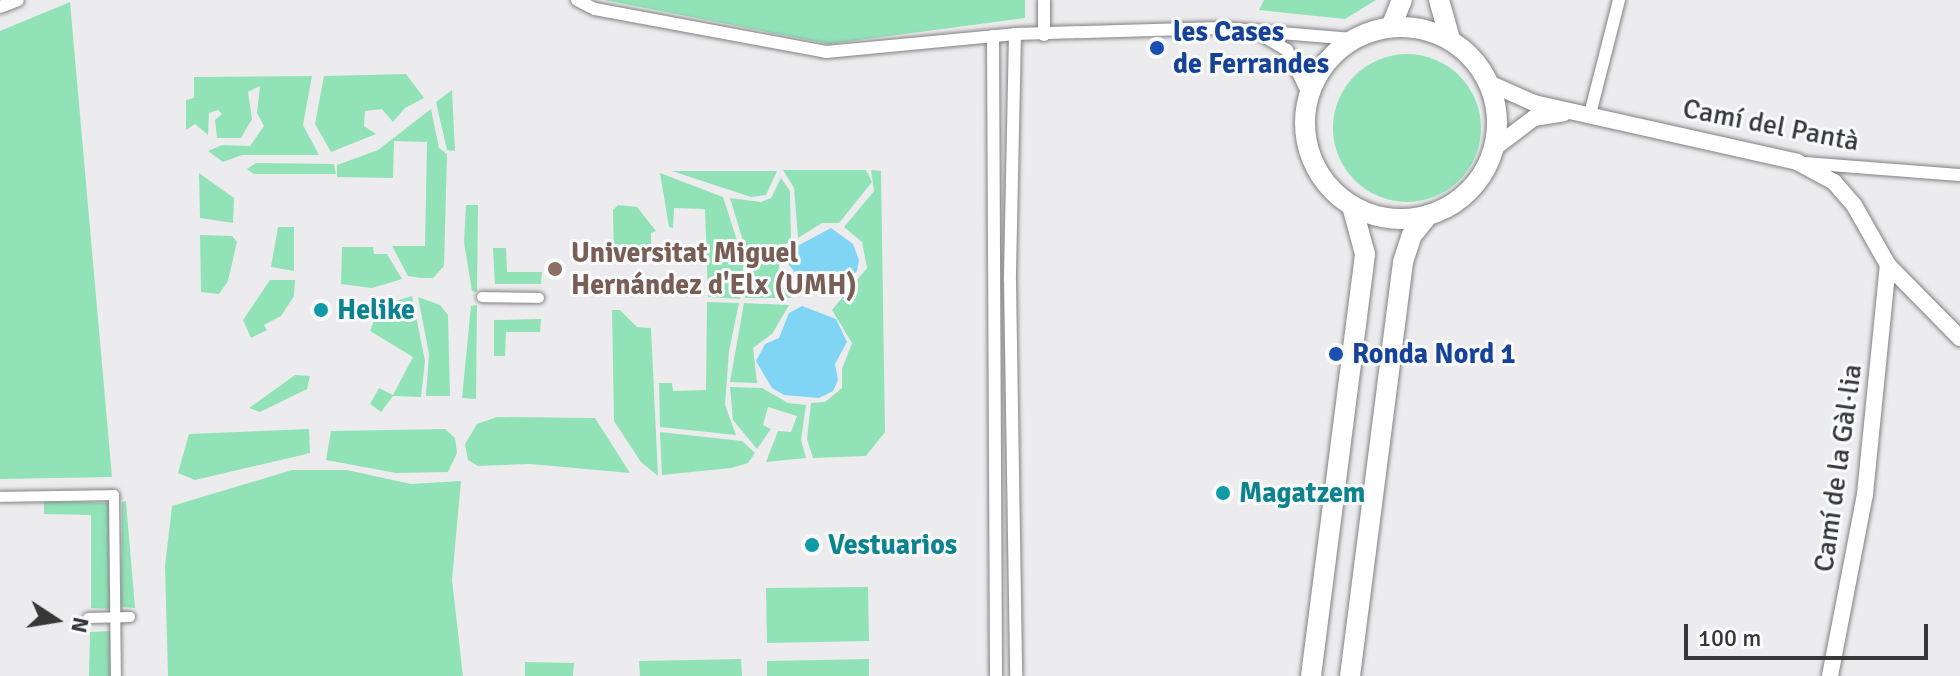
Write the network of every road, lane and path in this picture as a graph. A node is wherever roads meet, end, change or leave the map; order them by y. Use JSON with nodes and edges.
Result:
{"nodes":[{"id":1,"x":18,"y":0,"type":"edge"},
{"id":2,"x":577,"y":0,"type":"edge"},
{"id":3,"x":1044,"y":0,"type":"edge"},
{"id":4,"x":1402,"y":0,"type":"edge"},
{"id":5,"x":1439,"y":0,"type":"edge"},
{"id":6,"x":1619,"y":0,"type":"edge"},
{"id":7,"x":0,"y":7,"type":"edge"},
{"id":8,"x":1391,"y":27,"type":"junction"},
{"id":9,"x":1251,"y":29,"type":"junction"},
{"id":10,"x":1015,"y":34,"type":"junction"},
{"id":11,"x":1044,"y":35,"type":"junction"},
{"id":12,"x":993,"y":36,"type":"junction"},
{"id":13,"x":1353,"y":39,"type":"junction"},
{"id":14,"x":1450,"y":39,"type":"junction"},
{"id":15,"x":1489,"y":83,"type":"junction"},
{"id":16,"x":1309,"y":96,"type":"junction"},
{"id":17,"x":1582,"y":113,"type":"junction"},
{"id":18,"x":1493,"y":149,"type":"junction"},
{"id":19,"x":1797,"y":162,"type":"junction"},
{"id":20,"x":1960,"y":175,"type":"edge"},
{"id":21,"x":1352,"y":206,"type":"junction"},
{"id":22,"x":1428,"y":215,"type":"junction"},
{"id":23,"x":1888,"y":265,"type":"junction"},
{"id":24,"x":482,"y":297,"type":"dead end"},
{"id":25,"x":539,"y":298,"type":"dead end"},
{"id":26,"x":1960,"y":338,"type":"edge"},
{"id":27,"x":0,"y":497,"type":"edge"},
{"id":28,"x":115,"y":617,"type":"junction"},
{"id":29,"x":130,"y":617,"type":"dead end"},
{"id":30,"x":88,"y":618,"type":"dead end"},
{"id":31,"x":116,"y":676,"type":"edge"},
{"id":32,"x":996,"y":676,"type":"edge"},
{"id":33,"x":1016,"y":676,"type":"edge"},
{"id":34,"x":1311,"y":676,"type":"edge"},
{"id":35,"x":1350,"y":676,"type":"edge"},
{"id":36,"x":1830,"y":676,"type":"edge"}],
"edges":[{"from":1,"to":7,"type":"street"},
{"from":2,"to":12,"type":"street"},
{"from":3,"to":11,"type":"street"},
{"from":4,"to":8,"type":"main road"},
{"from":5,"to":14,"type":"main road"},
{"from":6,"to":17,"type":"street"},
{"from":8,"to":13,"type":"main road"},
{"from":8,"to":14,"type":"main road"},
{"from":9,"to":11,"type":"street"},
{"from":9,"to":13,"type":"street"},
{"from":9,"to":16,"type":"street"},
{"from":10,"to":11,"type":"street"},
{"from":10,"to":12,"type":"street"},
{"from":10,"to":33,"type":"street"},
{"from":12,"to":32,"type":"street"},
{"from":13,"to":16,"type":"main road"},
{"from":14,"to":15,"type":"main road"},
{"from":15,"to":17,"type":"street","name":"Camí del Pantà"},
{"from":15,"to":18,"type":"main road"},
{"from":16,"to":21,"type":"main road"},
{"from":17,"to":18,"type":"street","name":"Camí del Pantà"},
{"from":17,"to":19,"type":"street","name":"Camí del Pantà"},
{"from":18,"to":22,"type":"main road"},
{"from":19,"to":20,"type":"street","name":"Camí del Pantà"},
{"from":19,"to":23,"type":"street"},
{"from":21,"to":22,"type":"main road"},
{"from":21,"to":34,"type":"main road"},
{"from":22,"to":35,"type":"main road"},
{"from":23,"to":26,"type":"street"},
{"from":23,"to":36,"type":"street","name":"Camí de la Gàl·lia"},
{"from":24,"to":25,"type":"street"},
{"from":27,"to":28,"type":"street"},
{"from":28,"to":29,"type":"street"},
{"from":28,"to":30,"type":"street"},
{"from":28,"to":31,"type":"street"}]}
